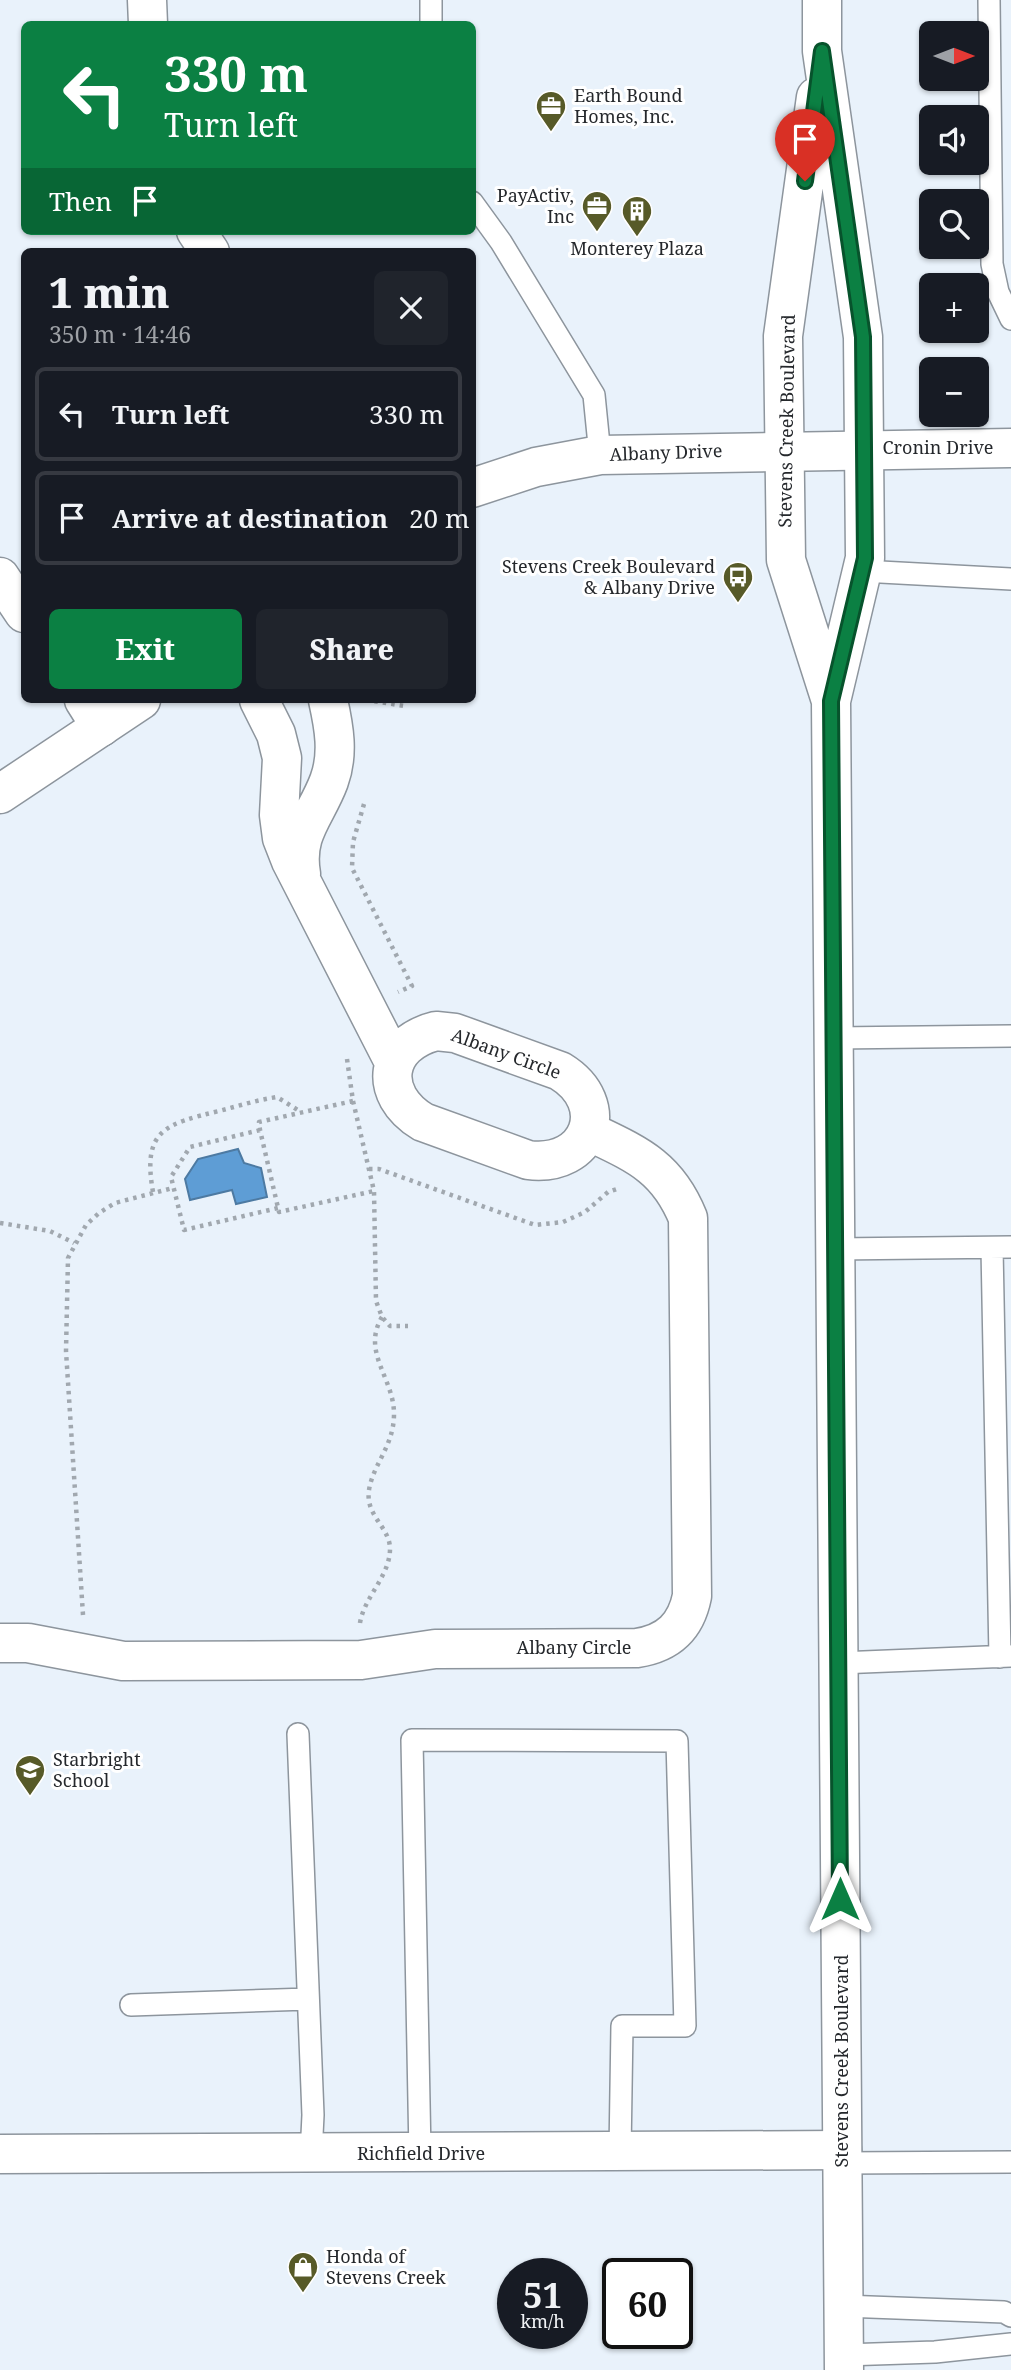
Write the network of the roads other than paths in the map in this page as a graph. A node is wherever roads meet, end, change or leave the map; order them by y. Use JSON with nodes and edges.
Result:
{"nodes":[{"id":1,"x":147,"y":0,"type":"edge"},
{"id":2,"x":431,"y":0,"type":"edge"},
{"id":3,"x":822,"y":0,"type":"edge"},
{"id":4,"x":989,"y":0,"type":"edge"},
{"id":5,"x":148,"y":21,"type":"edge"},
{"id":6,"x":431,"y":21,"type":"edge"},
{"id":7,"x":822,"y":51,"type":"junction"},
{"id":8,"x":476,"y":208,"type":"edge"},
{"id":9,"x":1001,"y":228,"type":"edge"},
{"id":10,"x":1011,"y":319,"type":"edge"},
{"id":11,"x":1011,"y":447,"type":"edge"},
{"id":12,"x":864,"y":448,"type":"junction"},
{"id":13,"x":785,"y":450,"type":"junction"},
{"id":14,"x":600,"y":455,"type":"junction"},
{"id":15,"x":476,"y":487,"type":"edge"},
{"id":16,"x":862,"y":571,"type":"junction"},
{"id":17,"x":0,"y":577,"type":"edge"},
{"id":18,"x":1011,"y":579,"type":"edge"},
{"id":19,"x":21,"y":608,"type":"edge"},
{"id":20,"x":831,"y":701,"type":"junction"},
{"id":21,"x":130,"y":703,"type":"edge"},
{"id":22,"x":260,"y":703,"type":"edge"},
{"id":23,"x":329,"y":703,"type":"edge"},
{"id":24,"x":92,"y":713,"type":"edge"},
{"id":25,"x":283,"y":786,"type":"junction"},
{"id":26,"x":326,"y":789,"type":"junction"},
{"id":27,"x":0,"y":794,"type":"edge"},
{"id":28,"x":302,"y":879,"type":"junction"},
{"id":29,"x":1011,"y":1036,"type":"edge"},
{"id":30,"x":834,"y":1038,"type":"junction"},
{"id":31,"x":394,"y":1062,"type":"junction"},
{"id":32,"x":588,"y":1131,"type":"junction"},
{"id":33,"x":1001,"y":1248,"type":"edge"},
{"id":34,"x":836,"y":1249,"type":"junction"},
{"id":35,"x":0,"y":1643,"type":"edge"},
{"id":36,"x":1006,"y":1656,"type":"edge"},
{"id":37,"x":839,"y":1663,"type":"junction"},
{"id":38,"x":298,"y":1734,"type":"dead end"},
{"id":39,"x":308,"y":1999,"type":"junction"},
{"id":40,"x":131,"y":2005,"type":"dead end"},
{"id":41,"x":620,"y":2152,"type":"junction"},
{"id":42,"x":0,"y":2154,"type":"edge"},
{"id":43,"x":420,"y":2154,"type":"junction"},
{"id":44,"x":312,"y":2155,"type":"junction"},
{"id":45,"x":842,"y":2157,"type":"junction"},
{"id":46,"x":1011,"y":2162,"type":"edge"},
{"id":47,"x":843,"y":2306,"type":"junction"},
{"id":48,"x":1011,"y":2316,"type":"edge"},
{"id":49,"x":1011,"y":2344,"type":"edge"},
{"id":50,"x":844,"y":2362,"type":"edge"}],
"edges":[{"from":1,"to":5,"type":"street"},
{"from":2,"to":6,"type":"lane"},
{"from":3,"to":7,"type":"street","name":"Stevens Creek Boulevard"},
{"from":4,"to":9,"type":"lane"},
{"from":7,"to":12,"type":"street","name":"Stevens Creek Boulevard"},
{"from":7,"to":13,"type":"street","name":"Stevens Creek Boulevard"},
{"from":8,"to":14,"type":"lane"},
{"from":9,"to":10,"type":"lane"},
{"from":11,"to":12,"type":"street","name":"Cronin Drive"},
{"from":12,"to":13,"type":"street","name":"Albany Drive"},
{"from":12,"to":16,"type":"street","name":"Stevens Creek Boulevard"},
{"from":13,"to":14,"type":"street","name":"Albany Drive"},
{"from":13,"to":20,"type":"street","name":"Stevens Creek Boulevard"},
{"from":14,"to":15,"type":"street","name":"Albany Drive"},
{"from":16,"to":18,"type":"lane"},
{"from":16,"to":20,"type":"street","name":"Stevens Creek Boulevard"},
{"from":17,"to":19,"type":"street"},
{"from":20,"to":30,"type":"street","name":"Stevens Creek Boulevard"},
{"from":21,"to":24,"type":"street"},
{"from":22,"to":25,"type":"street"},
{"from":23,"to":26,"type":"street"},
{"from":24,"to":27,"type":"street"},
{"from":25,"to":26,"type":"street"},
{"from":25,"to":28,"type":"street"},
{"from":26,"to":28,"type":"street"},
{"from":28,"to":31,"type":"street"},
{"from":29,"to":30,"type":"lane"},
{"from":30,"to":34,"type":"street","name":"Stevens Creek Boulevard"},
{"from":31,"to":32,"type":"street"},
{"from":31,"to":32,"type":"street","name":"Albany Circle"},
{"from":32,"to":35,"type":"street","name":"Albany Circle"},
{"from":33,"to":34,"type":"lane"},
{"from":33,"to":36,"type":"lane"},
{"from":34,"to":37,"type":"street","name":"Stevens Creek Boulevard"},
{"from":36,"to":37,"type":"lane"},
{"from":37,"to":45,"type":"street","name":"Stevens Creek Boulevard"},
{"from":38,"to":39,"type":"lane"},
{"from":39,"to":40,"type":"lane"},
{"from":39,"to":44,"type":"lane"},
{"from":41,"to":43,"type":"street","name":"Richfield Drive"},
{"from":41,"to":43,"type":"lane"},
{"from":41,"to":45,"type":"street","name":"Richfield Drive"},
{"from":42,"to":44,"type":"street","name":"Richfield Drive"},
{"from":43,"to":44,"type":"street","name":"Richfield Drive"},
{"from":45,"to":46,"type":"lane"},
{"from":45,"to":47,"type":"street","name":"Stevens Creek Boulevard"},
{"from":47,"to":48,"type":"lane"},
{"from":47,"to":50,"type":"street","name":"Stevens Creek Boulevard"},
{"from":49,"to":50,"type":"lane"}]}
